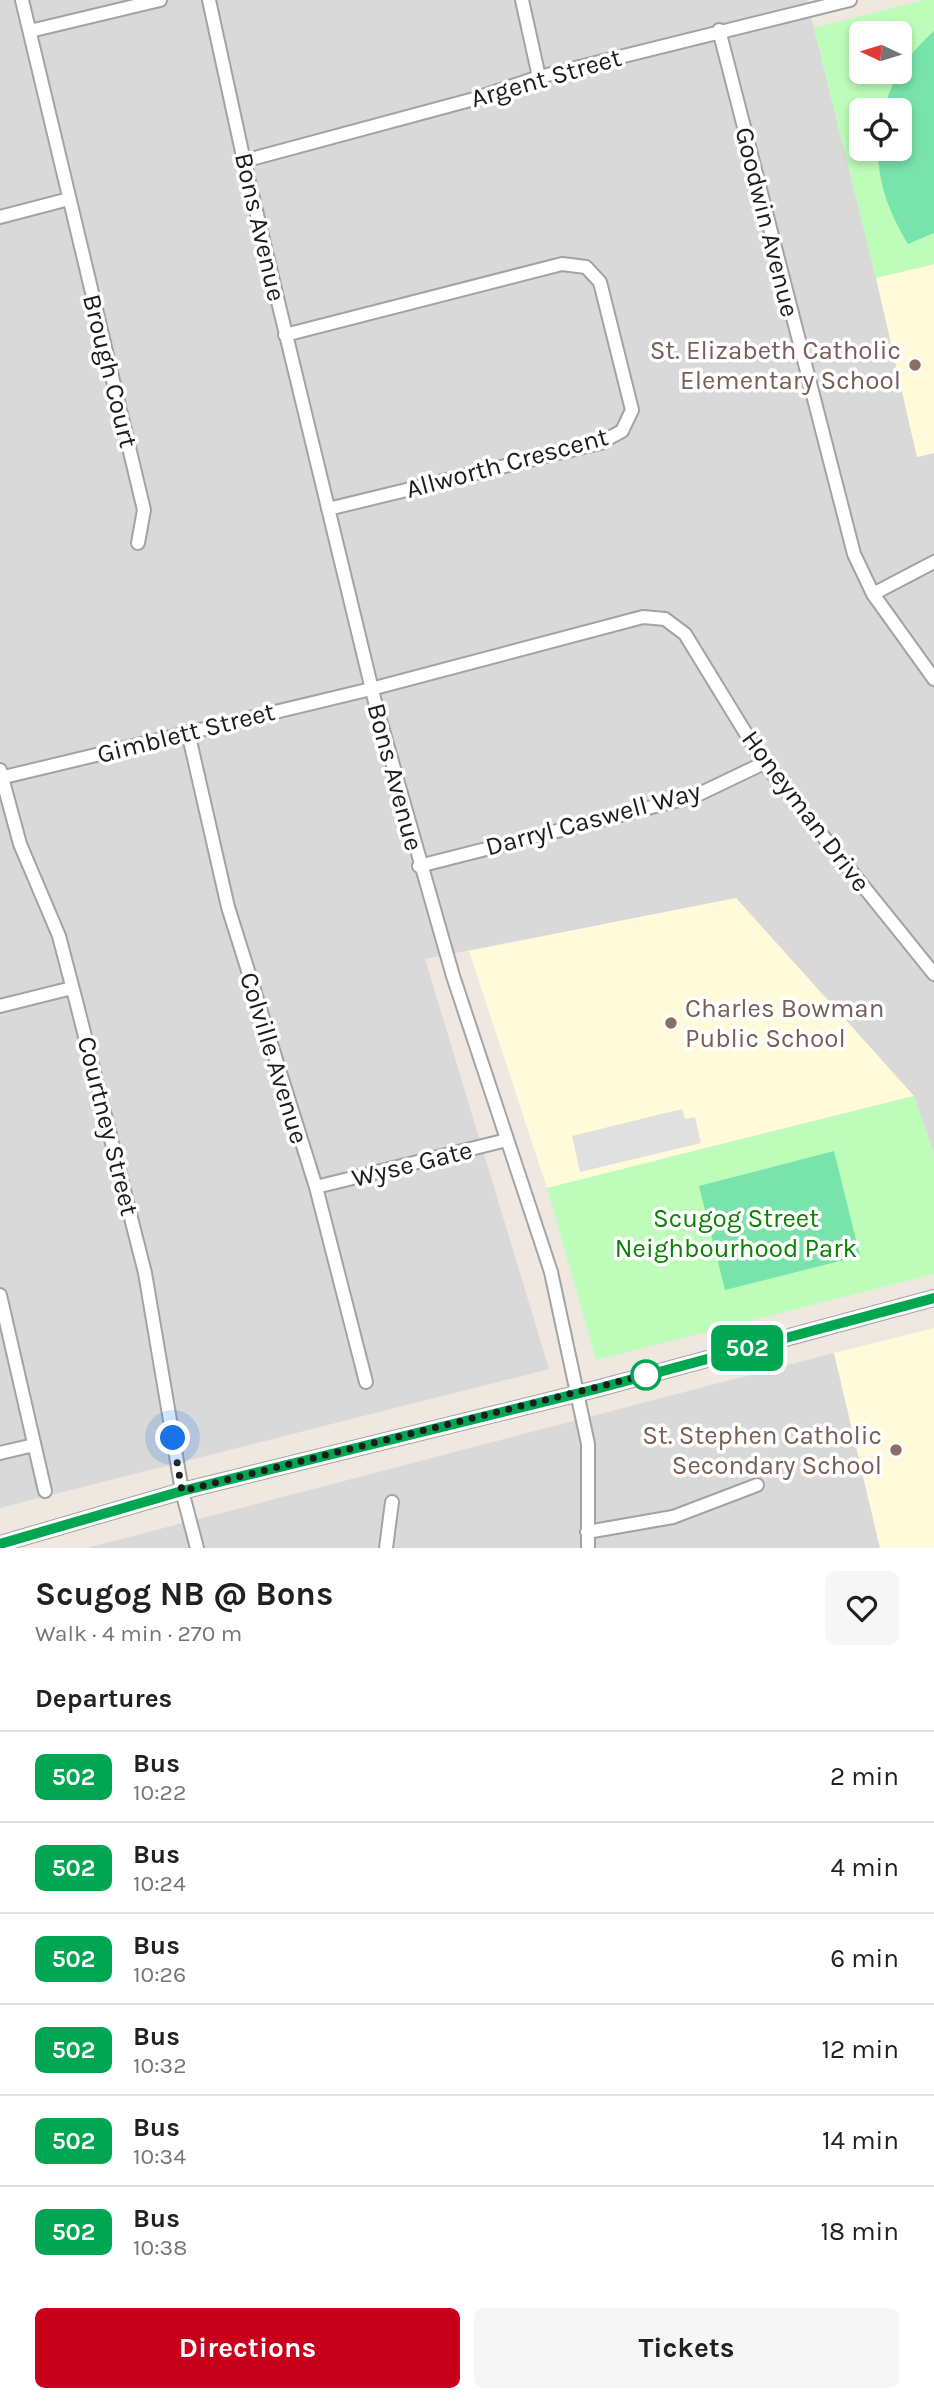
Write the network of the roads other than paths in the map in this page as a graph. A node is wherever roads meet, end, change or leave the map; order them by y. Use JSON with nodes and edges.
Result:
{"nodes":[{"id":1,"x":22,"y":0,"type":"edge"},
{"id":2,"x":160,"y":0,"type":"edge"},
{"id":3,"x":209,"y":0,"type":"edge"},
{"id":4,"x":522,"y":0,"type":"edge"},
{"id":5,"x":850,"y":0,"type":"edge"},
{"id":6,"x":30,"y":30,"type":"junction"},
{"id":7,"x":719,"y":30,"type":"junction"},
{"id":8,"x":539,"y":77,"type":"junction"},
{"id":9,"x":244,"y":161,"type":"junction"},
{"id":10,"x":69,"y":199,"type":"junction"},
{"id":11,"x":0,"y":217,"type":"edge"},
{"id":12,"x":285,"y":335,"type":"junction"},
{"id":13,"x":328,"y":509,"type":"junction"},
{"id":14,"x":138,"y":543,"type":"dead end"},
{"id":15,"x":934,"y":562,"type":"edge"},
{"id":16,"x":873,"y":594,"type":"junction"},
{"id":17,"x":934,"y":679,"type":"edge"},
{"id":18,"x":372,"y":689,"type":"junction"},
{"id":19,"x":188,"y":732,"type":"junction"},
{"id":20,"x":764,"y":763,"type":"junction"},
{"id":21,"x":1,"y":775,"type":"edge"},
{"id":22,"x":419,"y":866,"type":"junction"},
{"id":23,"x":934,"y":974,"type":"edge"},
{"id":24,"x":72,"y":988,"type":"junction"},
{"id":25,"x":0,"y":1006,"type":"edge"},
{"id":26,"x":508,"y":1140,"type":"junction"},
{"id":27,"x":316,"y":1187,"type":"junction"},
{"id":28,"x":0,"y":1295,"type":"edge"},
{"id":29,"x":934,"y":1298,"type":"edge"},
{"id":30,"x":5,"y":1335,"type":"edge"},
{"id":31,"x":366,"y":1382,"type":"dead end"},
{"id":32,"x":577,"y":1392,"type":"junction"},
{"id":33,"x":34,"y":1445,"type":"junction"},
{"id":34,"x":0,"y":1453,"type":"edge"},
{"id":35,"x":757,"y":1485,"type":"dead end"},
{"id":36,"x":45,"y":1491,"type":"dead end"},
{"id":37,"x":182,"y":1491,"type":"junction"},
{"id":38,"x":392,"y":1502,"type":"dead end"},
{"id":39,"x":587,"y":1532,"type":"junction"},
{"id":40,"x":0,"y":1544,"type":"edge"},
{"id":41,"x":197,"y":1548,"type":"edge"},
{"id":42,"x":386,"y":1548,"type":"edge"},
{"id":43,"x":587,"y":1548,"type":"edge"}],
"edges":[{"from":1,"to":6,"type":"street","name":"Brough Court"},
{"from":2,"to":6,"type":"street"},
{"from":3,"to":9,"type":"street","name":"Bons Avenue"},
{"from":4,"to":8,"type":"street"},
{"from":5,"to":7,"type":"street","name":"Argent Street"},
{"from":6,"to":10,"type":"street","name":"Brough Court"},
{"from":7,"to":8,"type":"street","name":"Argent Street"},
{"from":7,"to":16,"type":"street","name":"Goodwin Avenue"},
{"from":8,"to":9,"type":"street","name":"Argent Street"},
{"from":9,"to":12,"type":"street","name":"Bons Avenue"},
{"from":10,"to":11,"type":"street"},
{"from":10,"to":14,"type":"street","name":"Brough Court"},
{"from":12,"to":13,"type":"street","name":"Bons Avenue"},
{"from":12,"to":13,"type":"street","name":"Allworth Crescent"},
{"from":13,"to":18,"type":"street","name":"Bons Avenue"},
{"from":15,"to":16,"type":"street"},
{"from":16,"to":17,"type":"street","name":"Goodwin Avenue"},
{"from":18,"to":19,"type":"street","name":"Gimblett Street"},
{"from":18,"to":20,"type":"street","name":"Honeyman Drive"},
{"from":18,"to":22,"type":"street","name":"Bons Avenue"},
{"from":19,"to":21,"type":"street","name":"Gimblett Street"},
{"from":19,"to":27,"type":"street","name":"Colville Avenue"},
{"from":20,"to":22,"type":"street","name":"Darryl Caswell Way"},
{"from":20,"to":23,"type":"street","name":"Honeyman Drive"},
{"from":21,"to":24,"type":"street","name":"Courtney Street"},
{"from":22,"to":26,"type":"street","name":"Bons Avenue"},
{"from":24,"to":25,"type":"street"},
{"from":24,"to":37,"type":"street","name":"Courtney Street"},
{"from":26,"to":27,"type":"street","name":"Wyse Gate"},
{"from":26,"to":32,"type":"street","name":"Bons Avenue"},
{"from":27,"to":31,"type":"street","name":"Colville Avenue"},
{"from":28,"to":30,"type":"street"},
{"from":29,"to":32,"type":"street"},
{"from":30,"to":33,"type":"street"},
{"from":32,"to":37,"type":"street"},
{"from":32,"to":39,"type":"street","name":"Bons Avenue"},
{"from":33,"to":34,"type":"street"},
{"from":33,"to":36,"type":"street"},
{"from":35,"to":39,"type":"street"},
{"from":37,"to":40,"type":"street"},
{"from":37,"to":41,"type":"street","name":"Courtney Street"},
{"from":38,"to":42,"type":"street"},
{"from":39,"to":43,"type":"street","name":"Bons Avenue"}]}
